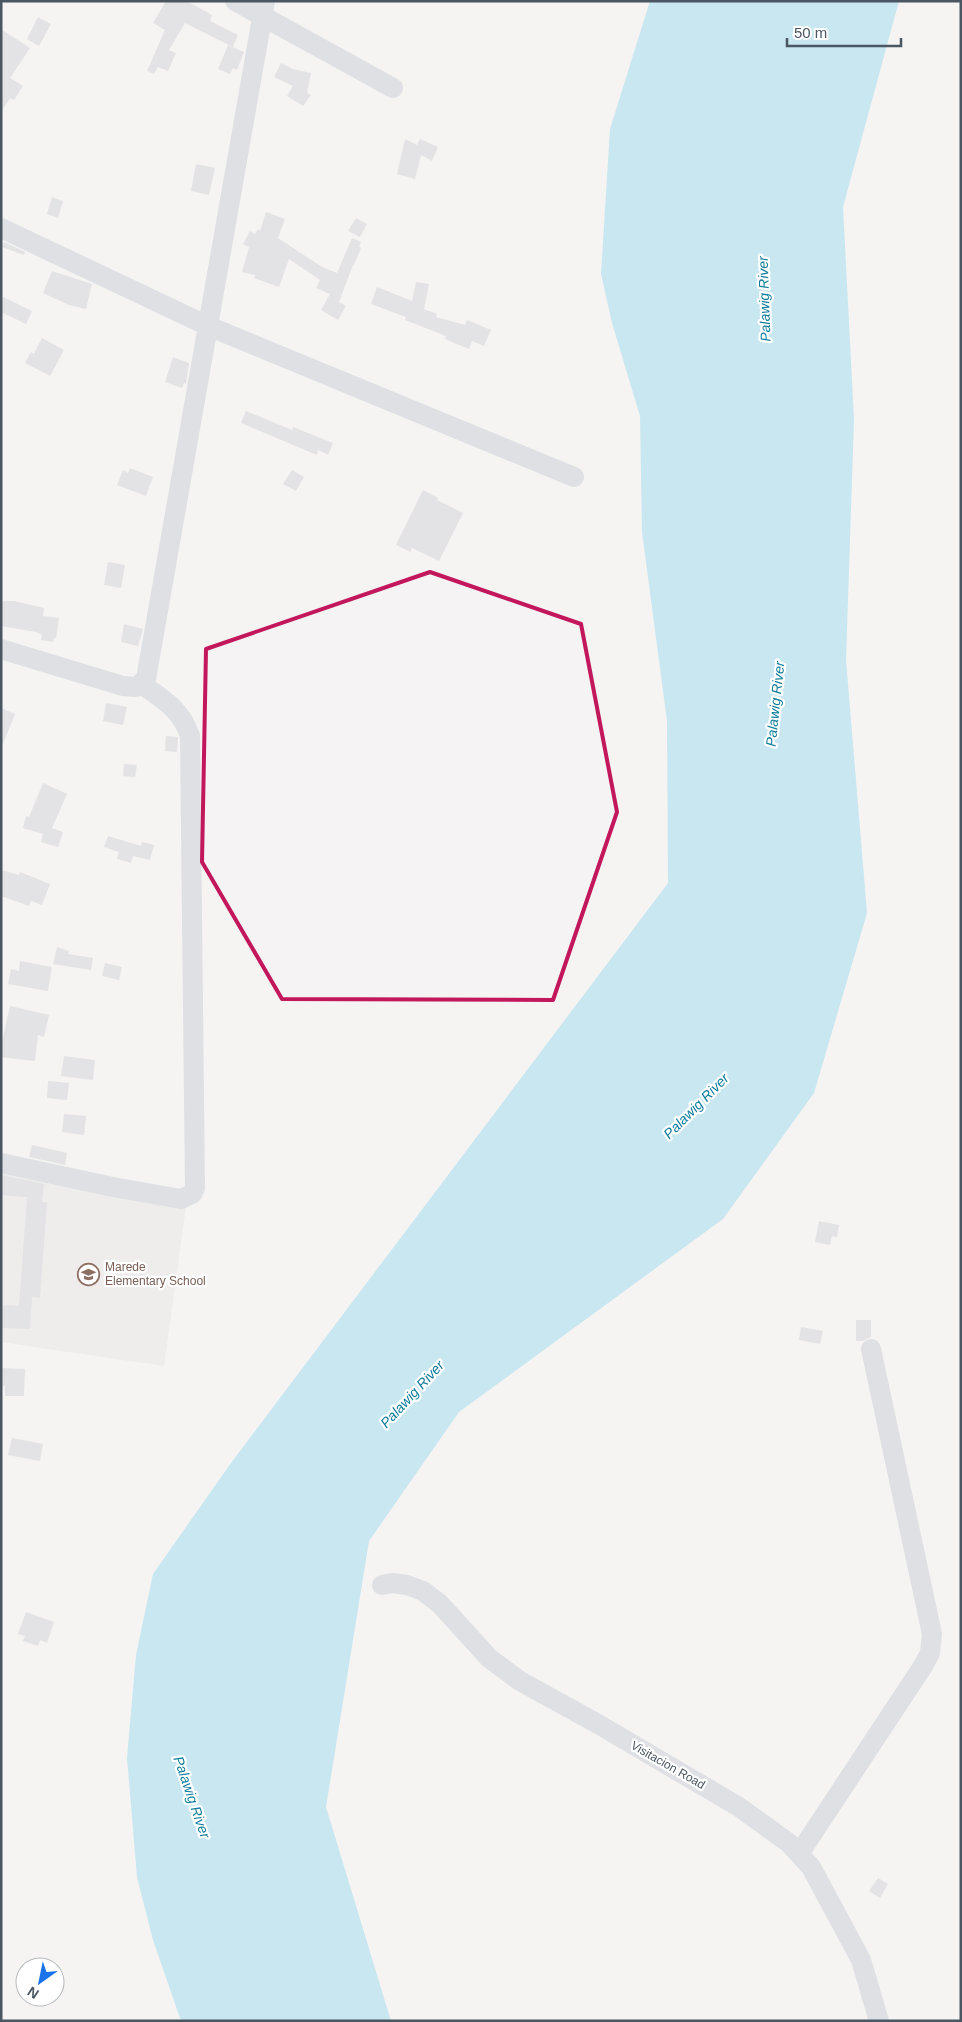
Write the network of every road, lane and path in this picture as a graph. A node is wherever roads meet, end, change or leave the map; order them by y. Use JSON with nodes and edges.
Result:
{"nodes":[{"id":1,"x":235,"y":1,"type":"edge"},
{"id":2,"x":264,"y":9,"type":"edge"},
{"id":3,"x":393,"y":88,"type":"dead end"},
{"id":4,"x":1,"y":228,"type":"edge"},
{"id":5,"x":208,"y":326,"type":"junction"},
{"id":6,"x":574,"y":477,"type":"dead end"},
{"id":7,"x":1,"y":649,"type":"edge"},
{"id":8,"x":141,"y":684,"type":"junction"},
{"id":9,"x":1,"y":1163,"type":"edge"},
{"id":10,"x":871,"y":1349,"type":"dead end"},
{"id":11,"x":382,"y":1585,"type":"dead end"},
{"id":12,"x":799,"y":1854,"type":"junction"},
{"id":13,"x":879,"y":2021,"type":"edge"}],
"edges":[{"from":1,"to":2,"type":"street"},
{"from":2,"to":3,"type":"street"},
{"from":2,"to":5,"type":"street"},
{"from":4,"to":5,"type":"street"},
{"from":5,"to":6,"type":"street"},
{"from":5,"to":8,"type":"street"},
{"from":7,"to":8,"type":"street"},
{"from":8,"to":9,"type":"street"},
{"from":10,"to":12,"type":"street"},
{"from":11,"to":12,"type":"street","name":"Visitacion Road"},
{"from":12,"to":13,"type":"street","name":"Visitacion Road"}]}
